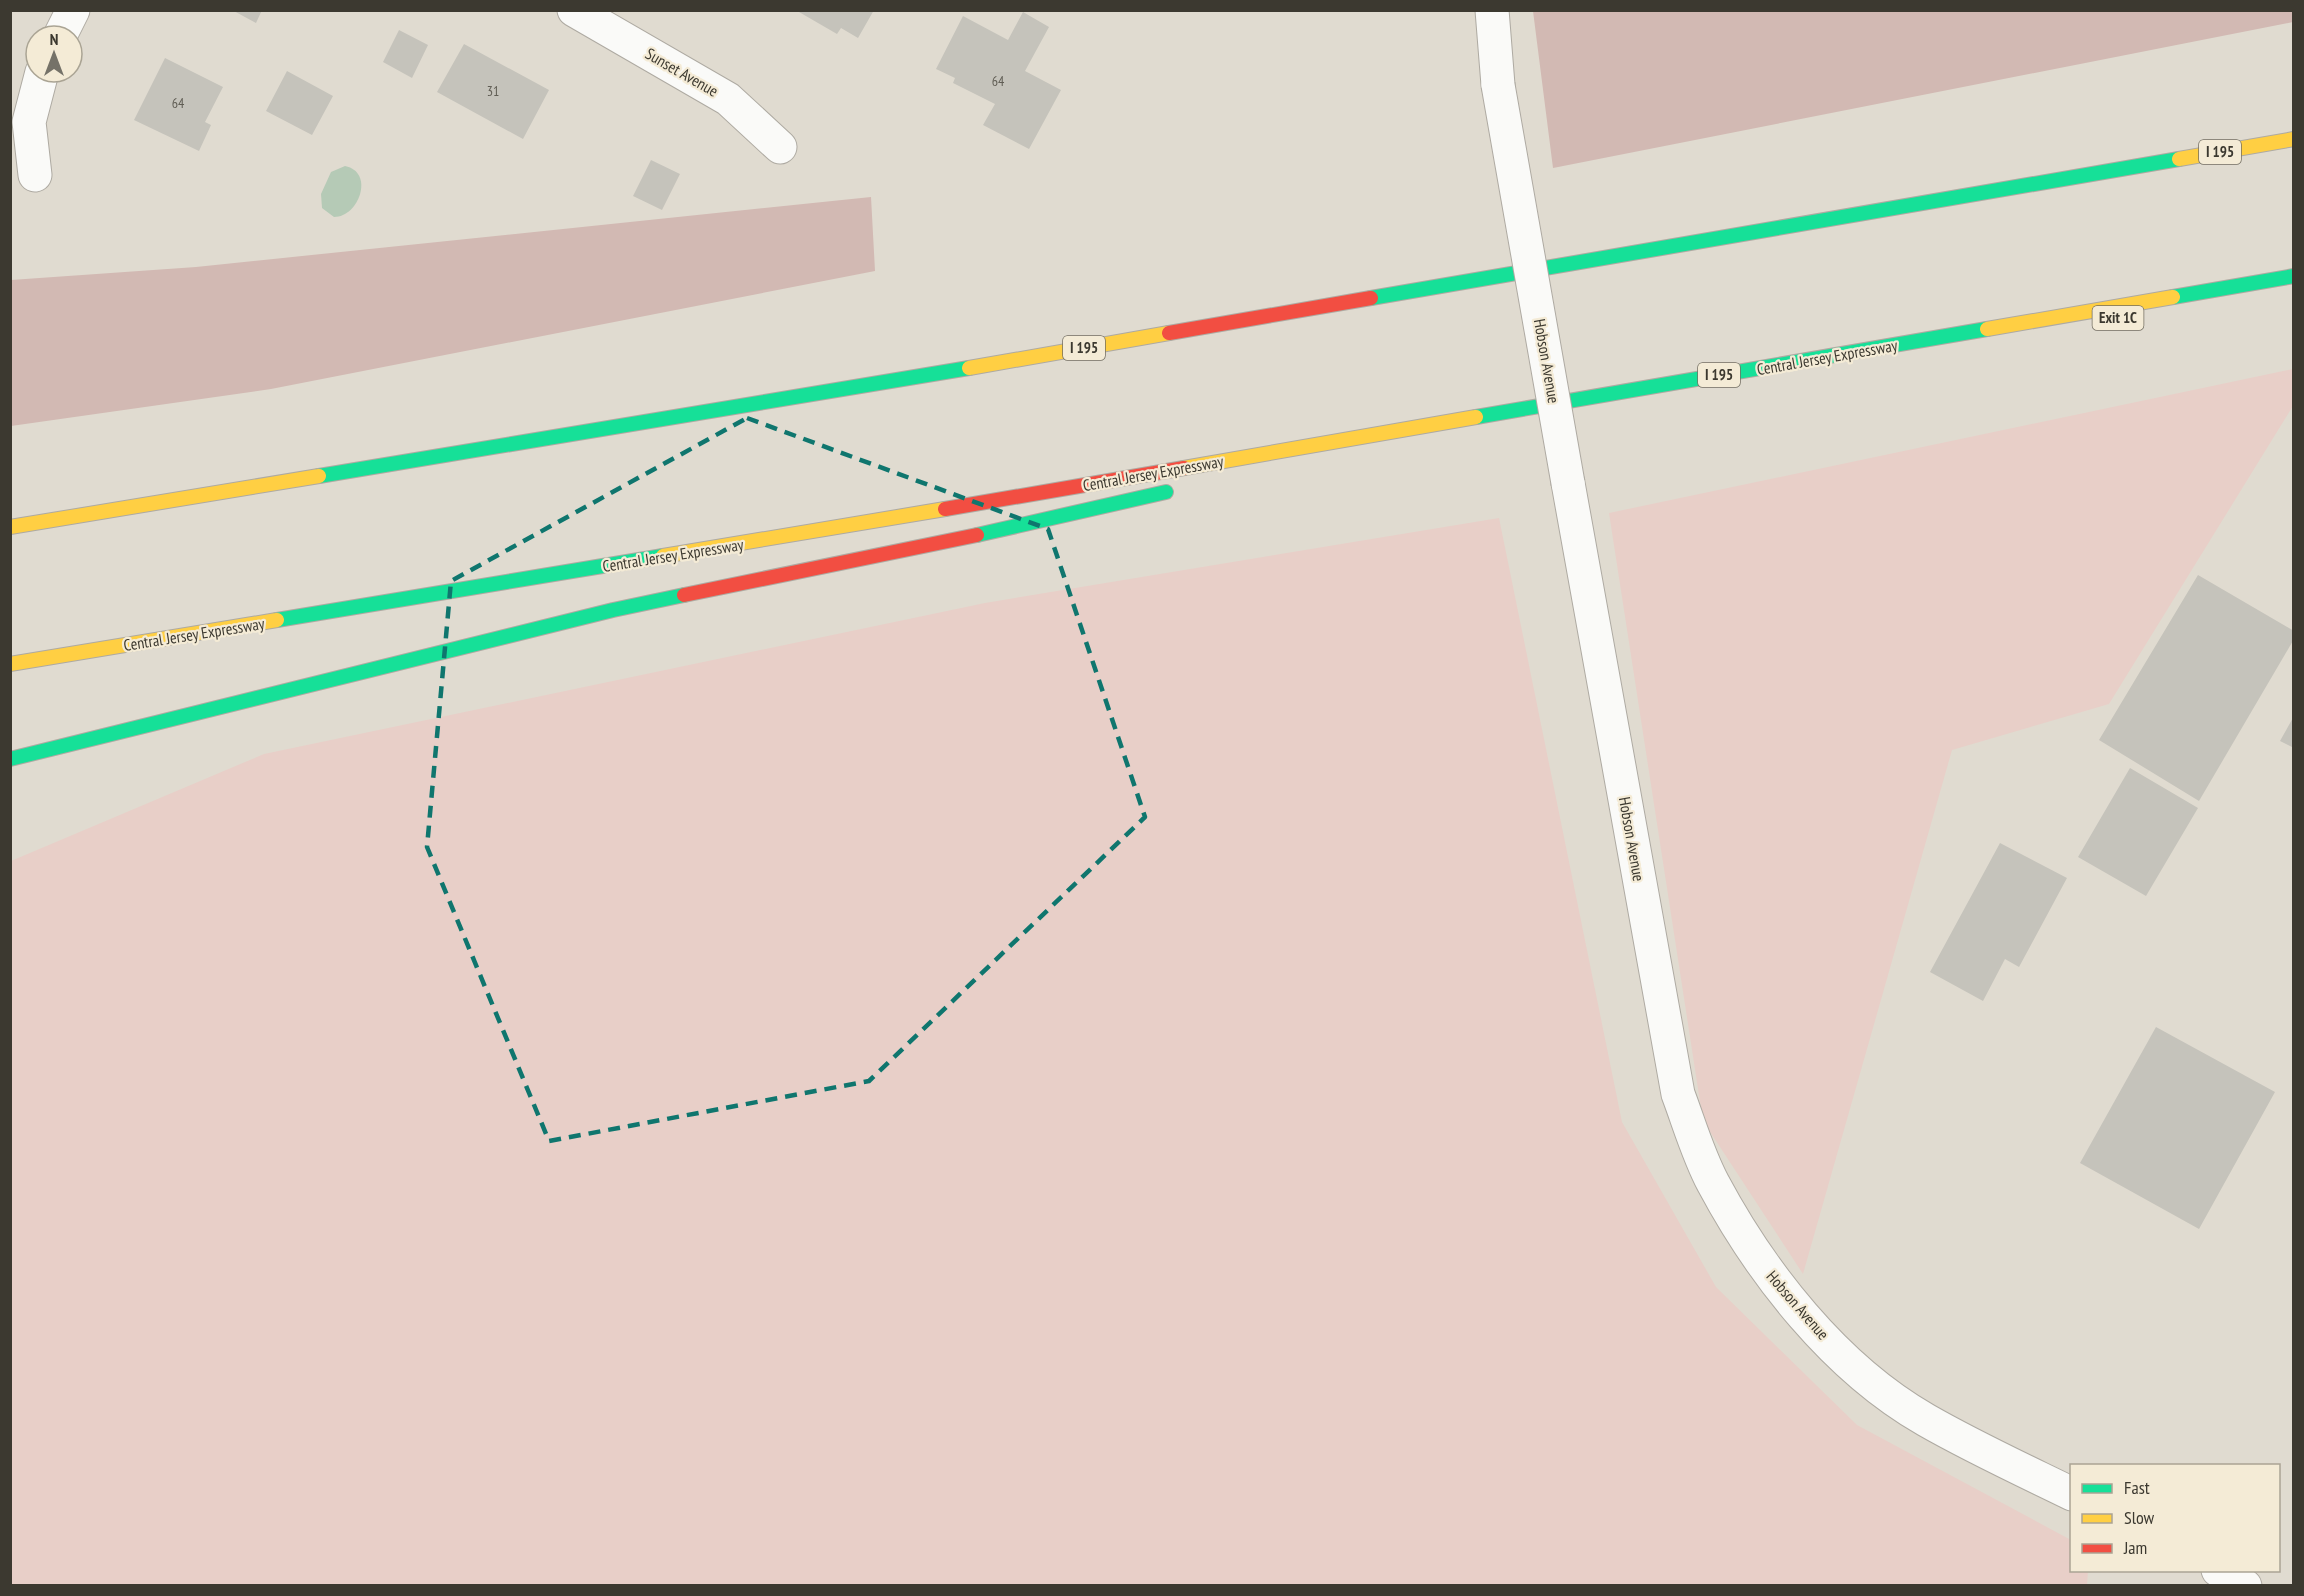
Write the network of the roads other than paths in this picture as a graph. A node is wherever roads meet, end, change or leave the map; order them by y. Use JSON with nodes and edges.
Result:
{"nodes":[{"id":1,"x":73,"y":10,"type":"edge"},
{"id":2,"x":573,"y":10,"type":"edge"},
{"id":3,"x":1492,"y":10,"type":"edge"},
{"id":4,"x":66,"y":24,"type":"edge"},
{"id":5,"x":39,"y":84,"type":"edge"},
{"id":6,"x":2294,"y":129,"type":"edge"},
{"id":7,"x":2294,"y":139,"type":"edge"},
{"id":8,"x":780,"y":147,"type":"dead end"},
{"id":9,"x":2146,"y":165,"type":"junction"},
{"id":10,"x":35,"y":175,"type":"dead end"},
{"id":11,"x":2294,"y":276,"type":"edge"},
{"id":12,"x":2176,"y":311,"type":"dead end"},
{"id":13,"x":1942,"y":337,"type":"junction"},
{"id":14,"x":1496,"y":414,"type":"junction"},
{"id":15,"x":1267,"y":468,"type":"dead end"},
{"id":16,"x":1175,"y":490,"type":"dead end"},
{"id":17,"x":14,"y":526,"type":"edge"},
{"id":18,"x":10,"y":664,"type":"edge"},
{"id":19,"x":10,"y":759,"type":"edge"},
{"id":20,"x":2070,"y":1493,"type":"edge"},
{"id":21,"x":2222,"y":1572,"type":"edge"},
{"id":22,"x":2246,"y":1586,"type":"edge"}],
"edges":[{"from":1,"to":4,"type":"street"},
{"from":2,"to":8,"type":"street","name":"Sunset Avenue"},
{"from":3,"to":20,"type":"street","name":"Hobson Avenue","bridge":true},
{"from":5,"to":10,"type":"street"},
{"from":6,"to":9,"type":"highway"},
{"from":7,"to":9,"type":"highway","number":"I 195"},
{"from":9,"to":17,"type":"highway","number":"I 195"},
{"from":11,"to":13,"type":"highway","name":"Central Jersey Expressway","number":"I 195"},
{"from":12,"to":13,"type":"highway","number":"Exit 1C"},
{"from":13,"to":14,"type":"highway","name":"Central Jersey Expressway","number":"I 195"},
{"from":14,"to":15,"type":"highway"},
{"from":14,"to":18,"type":"highway","name":"Central Jersey Expressway","number":"I 195"},
{"from":16,"to":19,"type":"highway"},
{"from":21,"to":22,"type":"street"}]}
